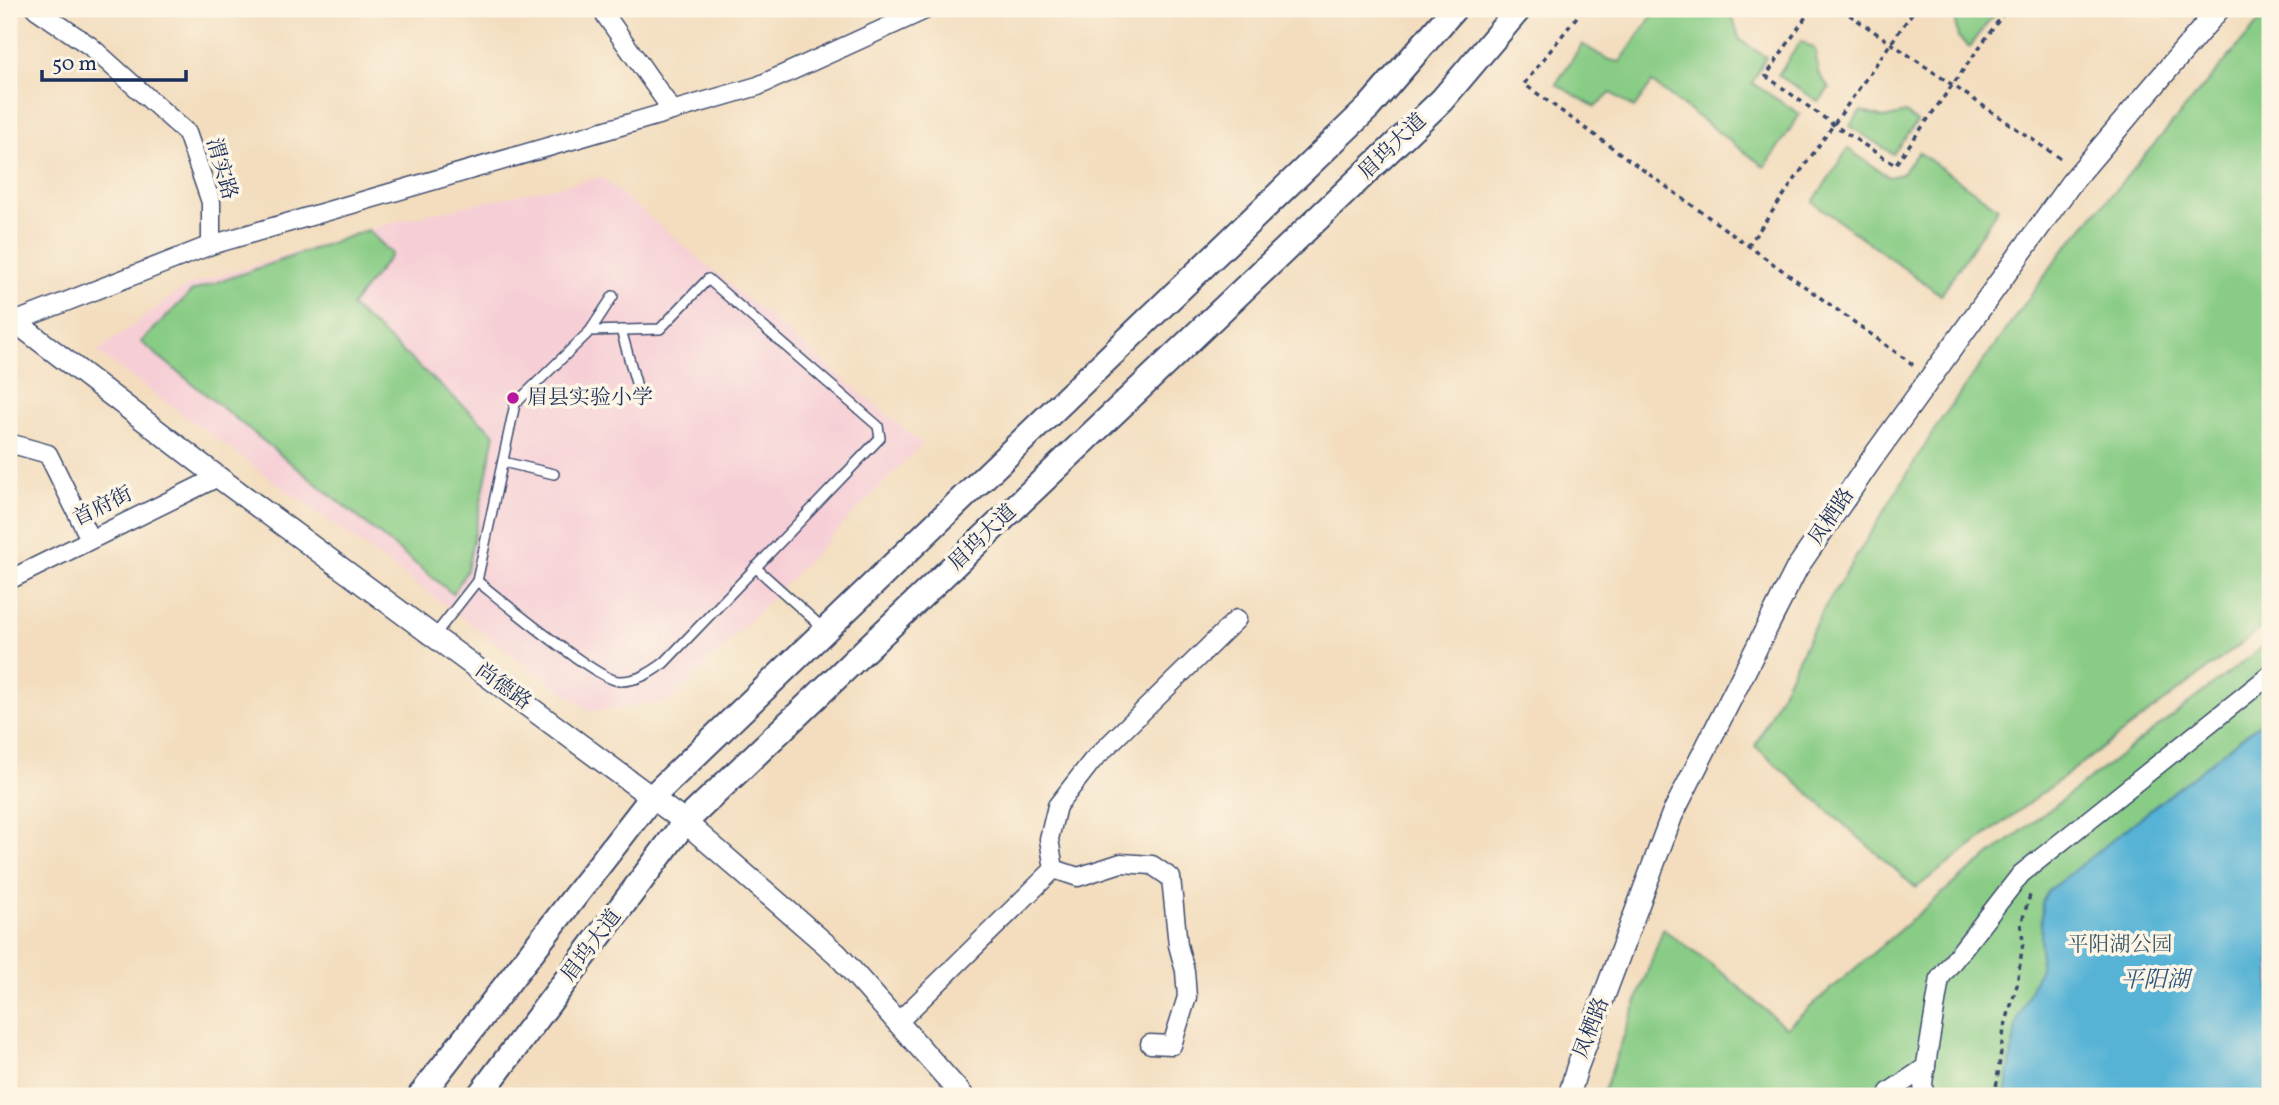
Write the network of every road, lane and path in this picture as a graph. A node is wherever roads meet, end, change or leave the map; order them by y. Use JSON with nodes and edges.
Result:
{"nodes":[{"id":1,"x":36,"y":9,"type":"edge"},
{"id":2,"x":601,"y":9,"type":"edge"},
{"id":3,"x":927,"y":9,"type":"edge"},
{"id":4,"x":1454,"y":9,"type":"edge"},
{"id":5,"x":1519,"y":9,"type":"edge"},
{"id":6,"x":1583,"y":9,"type":"edge"},
{"id":7,"x":1811,"y":9,"type":"edge"},
{"id":8,"x":1841,"y":9,"type":"edge"},
{"id":9,"x":1915,"y":9,"type":"edge"},
{"id":10,"x":1999,"y":9,"type":"edge"},
{"id":11,"x":2219,"y":9,"type":"edge"},
{"id":12,"x":1892,"y":44,"type":"junction"},
{"id":13,"x":1953,"y":85,"type":"junction"},
{"id":14,"x":672,"y":110,"type":"junction"},
{"id":15,"x":1834,"y":125,"type":"junction"},
{"id":16,"x":2080,"y":172,"type":"junction"},
{"id":17,"x":211,"y":245,"type":"junction"},
{"id":18,"x":1748,"y":246,"type":"junction"},
{"id":19,"x":613,"y":296,"type":"dead end"},
{"id":20,"x":12,"y":321,"type":"edge"},
{"id":21,"x":621,"y":330,"type":"junction"},
{"id":22,"x":590,"y":331,"type":"junction"},
{"id":23,"x":1930,"y":377,"type":"junction"},
{"id":24,"x":636,"y":383,"type":"dead end"},
{"id":25,"x":9,"y":448,"type":"edge"},
{"id":26,"x":503,"y":462,"type":"junction"},
{"id":27,"x":554,"y":474,"type":"dead end"},
{"id":28,"x":218,"y":477,"type":"junction"},
{"id":29,"x":90,"y":539,"type":"junction"},
{"id":30,"x":755,"y":567,"type":"junction"},
{"id":31,"x":9,"y":580,"type":"edge"},
{"id":32,"x":477,"y":582,"type":"junction"},
{"id":33,"x":1237,"y":620,"type":"dead end"},
{"id":34,"x":826,"y":630,"type":"junction"},
{"id":35,"x":434,"y":637,"type":"junction"},
{"id":36,"x":2270,"y":676,"type":"edge"},
{"id":37,"x":652,"y":797,"type":"junction"},
{"id":38,"x":685,"y":822,"type":"junction"},
{"id":39,"x":1054,"y":869,"type":"junction"},
{"id":40,"x":2032,"y":890,"type":"dead end"},
{"id":41,"x":898,"y":1023,"type":"junction"},
{"id":42,"x":1150,"y":1044,"type":"dead end"},
{"id":43,"x":1926,"y":1067,"type":"junction"},
{"id":44,"x":420,"y":1096,"type":"edge"},
{"id":45,"x":479,"y":1096,"type":"edge"},
{"id":46,"x":963,"y":1096,"type":"edge"},
{"id":47,"x":1569,"y":1096,"type":"edge"},
{"id":48,"x":1888,"y":1096,"type":"edge"},
{"id":49,"x":1924,"y":1096,"type":"edge"},
{"id":50,"x":1994,"y":1096,"type":"edge"}],
"edges":[{"from":1,"to":17,"type":"street","name":"渭实路"},
{"from":2,"to":14,"type":"street"},
{"from":3,"to":14,"type":"street"},
{"from":4,"to":34,"type":"main road","name":"眉坞大道"},
{"from":5,"to":38,"type":"main road","name":"眉坞大道"},
{"from":6,"to":18,"type":"path"},
{"from":7,"to":15,"type":"path"},
{"from":8,"to":12,"type":"path"},
{"from":9,"to":12,"type":"path"},
{"from":10,"to":13,"type":"path"},
{"from":11,"to":16,"type":"street","name":"凤栖路"},
{"from":12,"to":13,"type":"path"},
{"from":12,"to":15,"type":"path"},
{"from":13,"to":15,"type":"path"},
{"from":13,"to":16,"type":"path"},
{"from":14,"to":17,"type":"street"},
{"from":15,"to":18,"type":"path"},
{"from":16,"to":23,"type":"street","name":"凤栖路"},
{"from":17,"to":20,"type":"street"},
{"from":18,"to":23,"type":"path"},
{"from":19,"to":22,"type":"lane"},
{"from":20,"to":28,"type":"street","name":"尚德路"},
{"from":21,"to":22,"type":"lane"},
{"from":21,"to":24,"type":"lane"},
{"from":21,"to":30,"type":"lane"},
{"from":22,"to":26,"type":"lane"},
{"from":23,"to":47,"type":"street","name":"凤栖路"},
{"from":25,"to":29,"type":"street"},
{"from":26,"to":27,"type":"lane"},
{"from":26,"to":32,"type":"lane"},
{"from":28,"to":29,"type":"street","name":"首府街"},
{"from":28,"to":35,"type":"street","name":"尚德路"},
{"from":29,"to":31,"type":"street","name":"首府街"},
{"from":30,"to":32,"type":"lane"},
{"from":30,"to":34,"type":"lane"},
{"from":32,"to":35,"type":"lane"},
{"from":33,"to":39,"type":"street"},
{"from":34,"to":37,"type":"main road","name":"眉坞大道"},
{"from":35,"to":37,"type":"street","name":"尚德路"},
{"from":36,"to":43,"type":"street"},
{"from":37,"to":38,"type":"street","name":"尚德路"},
{"from":37,"to":44,"type":"main road","name":"眉坞大道"},
{"from":38,"to":41,"type":"street","name":"尚德路"},
{"from":38,"to":45,"type":"main road","name":"眉坞大道"},
{"from":39,"to":41,"type":"street"},
{"from":39,"to":42,"type":"street"},
{"from":40,"to":50,"type":"path"},
{"from":41,"to":46,"type":"street","name":"尚德路"},
{"from":43,"to":48,"type":"street"},
{"from":43,"to":49,"type":"street"}]}
